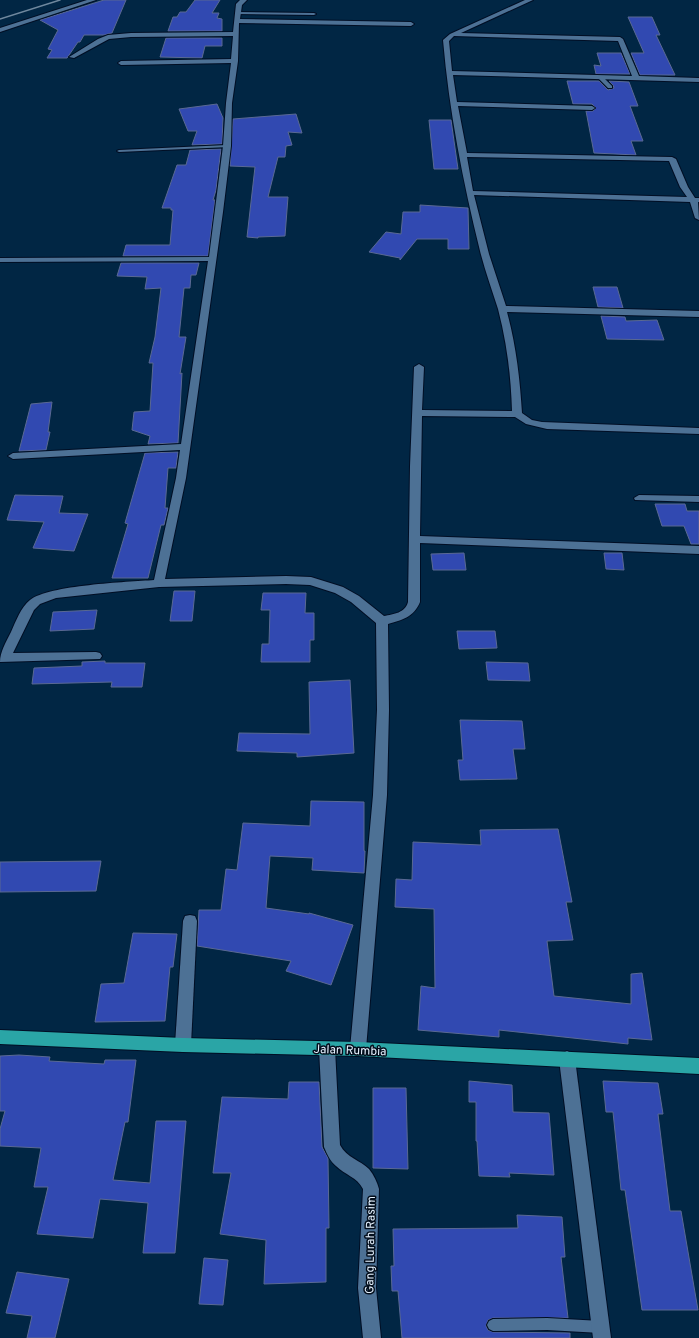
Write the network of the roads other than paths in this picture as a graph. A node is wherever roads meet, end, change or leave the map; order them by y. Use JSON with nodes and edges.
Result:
{"nodes":[{"id":1,"x":93,"y":0,"type":"edge"},
{"id":2,"x":244,"y":0,"type":"edge"},
{"id":3,"x":530,"y":0,"type":"edge"},
{"id":4,"x":314,"y":14,"type":"dead end"},
{"id":5,"x":236,"y":17,"type":"junction"},
{"id":6,"x":411,"y":24,"type":"dead end"},
{"id":7,"x":0,"y":30,"type":"edge"},
{"id":8,"x":236,"y":34,"type":"junction"},
{"id":9,"x":452,"y":35,"type":"junction"},
{"id":10,"x":83,"y":42,"type":"dead end"},
{"id":11,"x":72,"y":57,"type":"dead end"},
{"id":12,"x":235,"y":61,"type":"junction"},
{"id":13,"x":121,"y":63,"type":"dead end"},
{"id":14,"x":449,"y":73,"type":"junction"},
{"id":15,"x":600,"y":77,"type":"junction"},
{"id":16,"x":636,"y":78,"type":"junction"},
{"id":17,"x":699,"y":80,"type":"edge"},
{"id":18,"x":610,"y":87,"type":"dead end"},
{"id":19,"x":456,"y":104,"type":"junction"},
{"id":20,"x":592,"y":108,"type":"dead end"},
{"id":21,"x":227,"y":146,"type":"junction"},
{"id":22,"x":119,"y":151,"type":"dead end"},
{"id":23,"x":463,"y":155,"type":"junction"},
{"id":24,"x":470,"y":193,"type":"junction"},
{"id":25,"x":696,"y":200,"type":"edge"},
{"id":26,"x":699,"y":218,"type":"edge"},
{"id":27,"x":212,"y":259,"type":"junction"},
{"id":28,"x":0,"y":260,"type":"edge"},
{"id":29,"x":502,"y":309,"type":"junction"},
{"id":30,"x":699,"y":314,"type":"edge"},
{"id":31,"x":419,"y":367,"type":"dead end"},
{"id":32,"x":417,"y":413,"type":"junction"},
{"id":33,"x":518,"y":414,"type":"junction"},
{"id":34,"x":699,"y":431,"type":"edge"},
{"id":35,"x":185,"y":447,"type":"junction"},
{"id":36,"x":13,"y":456,"type":"dead end"},
{"id":37,"x":639,"y":498,"type":"dead end"},
{"id":38,"x":699,"y":499,"type":"edge"},
{"id":39,"x":415,"y":539,"type":"junction"},
{"id":40,"x":699,"y":550,"type":"edge"},
{"id":41,"x":159,"y":583,"type":"junction"},
{"id":42,"x":382,"y":621,"type":"junction"},
{"id":43,"x":96,"y":656,"type":"dead end"},
{"id":44,"x":3,"y":658,"type":"edge"},
{"id":45,"x":190,"y":921,"type":"dead end"},
{"id":46,"x":0,"y":1036,"type":"edge"},
{"id":47,"x":183,"y":1045,"type":"junction"},
{"id":48,"x":327,"y":1049,"type":"junction"},
{"id":49,"x":358,"y":1049,"type":"junction"},
{"id":50,"x":567,"y":1059,"type":"junction"},
{"id":51,"x":699,"y":1066,"type":"edge"},
{"id":52,"x":493,"y":1325,"type":"dead end"},
{"id":53,"x":602,"y":1333,"type":"edge"},
{"id":54,"x":372,"y":1338,"type":"edge"}],
"edges":[{"from":1,"to":7,"type":"street"},
{"from":2,"to":5,"type":"street"},
{"from":3,"to":9,"type":"street"},
{"from":4,"to":5,"type":"lane"},
{"from":5,"to":6,"type":"street"},
{"from":5,"to":8,"type":"street"},
{"from":8,"to":10,"type":"street"},
{"from":8,"to":11,"type":"street"},
{"from":8,"to":12,"type":"street"},
{"from":9,"to":14,"type":"street"},
{"from":9,"to":16,"type":"street"},
{"from":12,"to":13,"type":"street"},
{"from":12,"to":21,"type":"street"},
{"from":14,"to":15,"type":"street"},
{"from":14,"to":19,"type":"street"},
{"from":15,"to":16,"type":"street"},
{"from":15,"to":18,"type":"lane"},
{"from":16,"to":17,"type":"street"},
{"from":19,"to":20,"type":"street"},
{"from":19,"to":23,"type":"street"},
{"from":21,"to":22,"type":"lane"},
{"from":21,"to":27,"type":"street"},
{"from":23,"to":24,"type":"street"},
{"from":23,"to":25,"type":"street"},
{"from":24,"to":25,"type":"street"},
{"from":24,"to":29,"type":"street"},
{"from":25,"to":26,"type":"street"},
{"from":27,"to":28,"type":"street"},
{"from":27,"to":35,"type":"street"},
{"from":29,"to":30,"type":"street"},
{"from":29,"to":33,"type":"street"},
{"from":31,"to":32,"type":"street"},
{"from":32,"to":33,"type":"street"},
{"from":32,"to":39,"type":"street"},
{"from":33,"to":34,"type":"street"},
{"from":35,"to":36,"type":"street"},
{"from":35,"to":41,"type":"street"},
{"from":37,"to":38,"type":"street"},
{"from":39,"to":40,"type":"street"},
{"from":39,"to":42,"type":"street"},
{"from":41,"to":42,"type":"street"},
{"from":41,"to":44,"type":"street"},
{"from":42,"to":49,"type":"street"},
{"from":43,"to":44,"type":"street"},
{"from":45,"to":47,"type":"street"},
{"from":46,"to":47,"type":"highway","name":"Jalan Rumbia"},
{"from":47,"to":48,"type":"highway","name":"Jalan Rumbia"},
{"from":48,"to":49,"type":"highway","name":"Jalan Rumbia"},
{"from":48,"to":54,"type":"street","name":"Gang Lurah Rasim"},
{"from":49,"to":50,"type":"highway","name":"Jalan Rumbia"},
{"from":50,"to":51,"type":"highway","name":"Jalan Rumbia"},
{"from":50,"to":53,"type":"street"},
{"from":52,"to":53,"type":"lane"}]}
